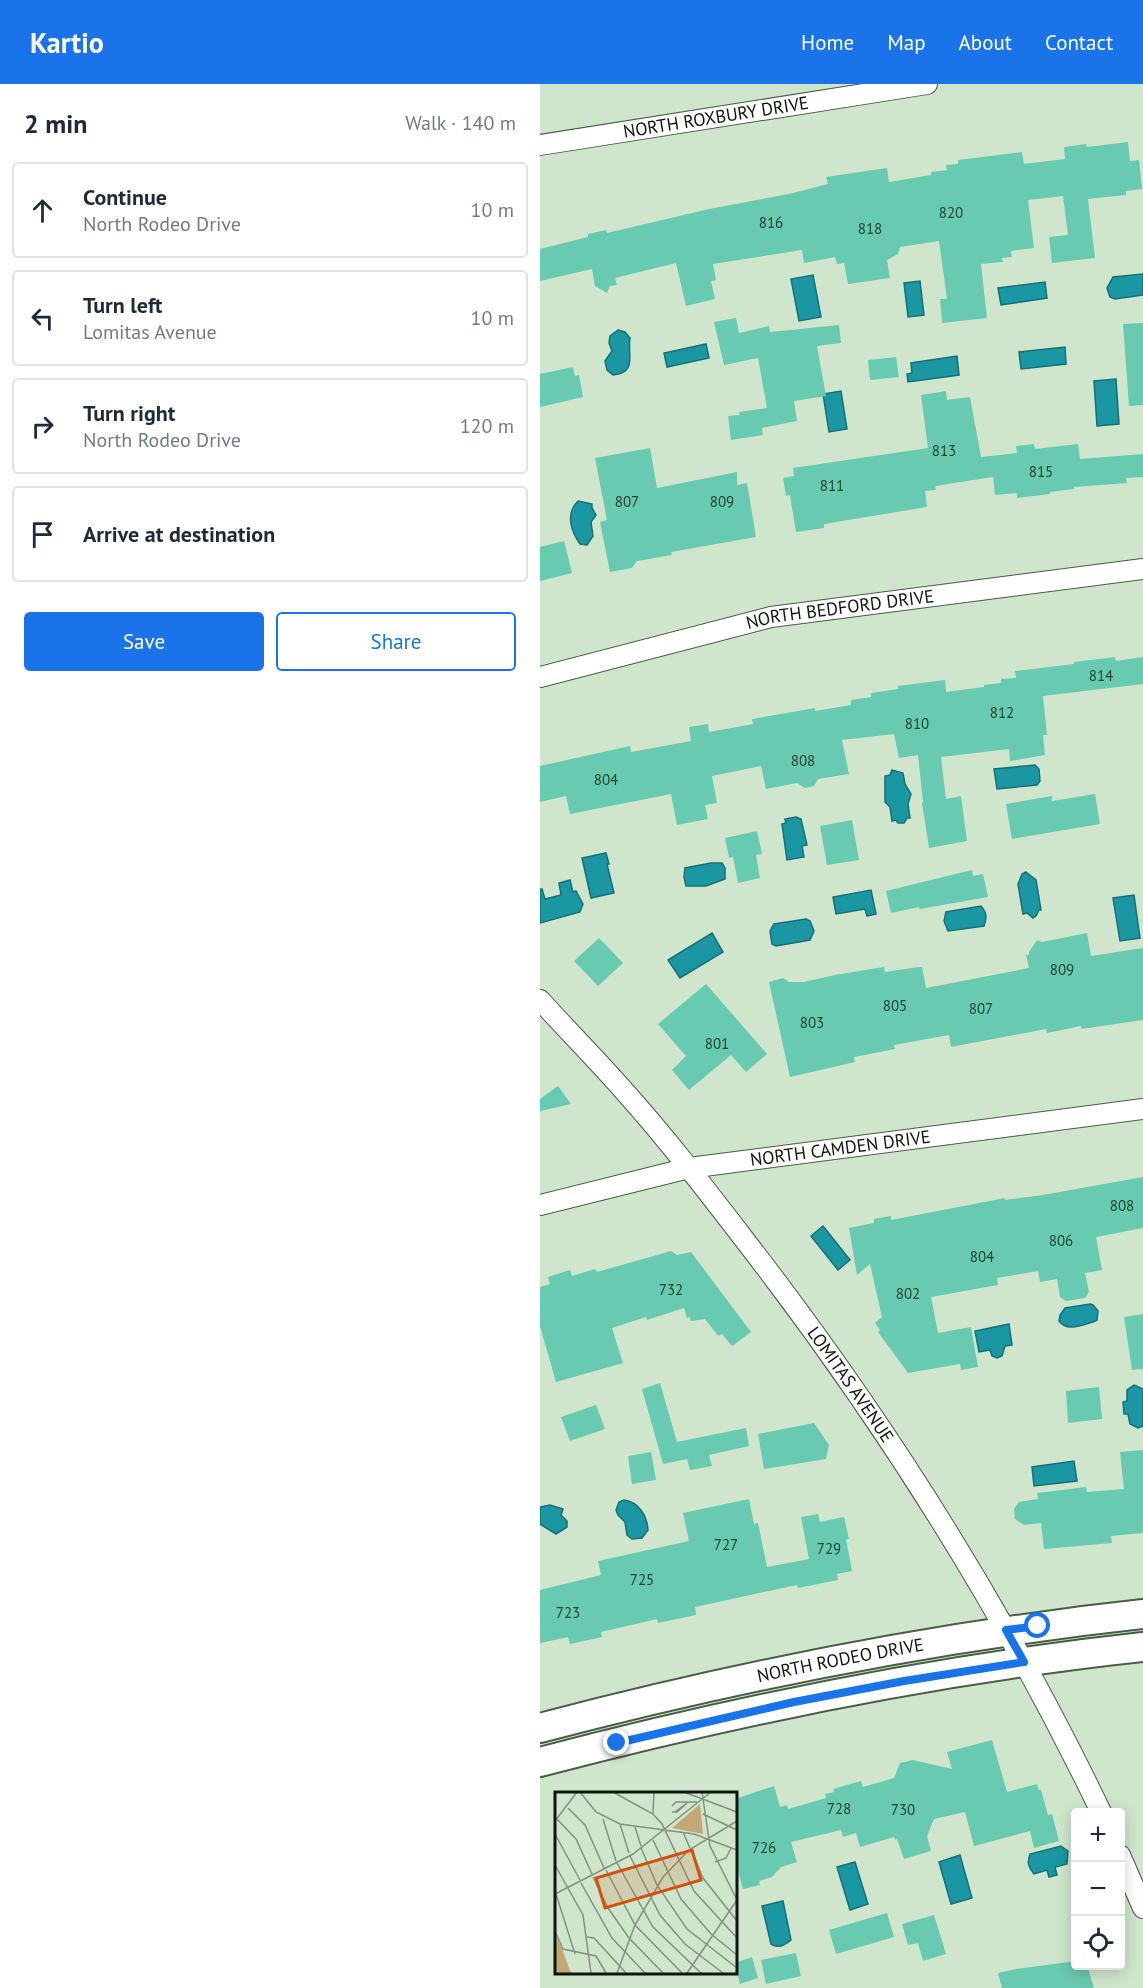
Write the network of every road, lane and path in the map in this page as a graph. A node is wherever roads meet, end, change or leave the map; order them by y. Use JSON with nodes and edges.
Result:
{"nodes":[{"id":1,"x":927,"y":84,"type":"edge"},
{"id":2,"x":540,"y":145,"type":"edge"},
{"id":3,"x":1143,"y":569,"type":"edge"},
{"id":4,"x":540,"y":677,"type":"edge"},
{"id":5,"x":540,"y":1000,"type":"edge"},
{"id":6,"x":1143,"y":1109,"type":"edge"},
{"id":7,"x":689,"y":1168,"type":"junction"},
{"id":8,"x":540,"y":1205,"type":"edge"},
{"id":9,"x":1143,"y":1614,"type":"edge"},
{"id":10,"x":1006,"y":1630,"type":"junction"},
{"id":11,"x":1143,"y":1647,"type":"edge"},
{"id":12,"x":1024,"y":1662,"type":"junction"},
{"id":13,"x":540,"y":1728,"type":"edge"},
{"id":14,"x":540,"y":1762,"type":"edge"},
{"id":15,"x":1099,"y":1808,"type":"edge"},
{"id":16,"x":1123,"y":1862,"type":"edge"},
{"id":17,"x":1143,"y":1908,"type":"edge"}],
"edges":[{"from":1,"to":2,"type":"street","name":"NORTH ROXBURY DRIVE"},
{"from":3,"to":4,"type":"street","name":"NORTH BEDFORD DRIVE"},
{"from":5,"to":7,"type":"street","name":"LOMITAS AVENUE"},
{"from":6,"to":7,"type":"street","name":"NORTH CAMDEN DRIVE"},
{"from":7,"to":8,"type":"street","name":"NORTH CAMDEN DRIVE"},
{"from":7,"to":10,"type":"street","name":"LOMITAS AVENUE"},
{"from":9,"to":10,"type":"street","name":"NORTH RODEO DRIVE"},
{"from":10,"to":12,"type":"street","name":"LOMITAS AVENUE"},
{"from":10,"to":13,"type":"street","name":"NORTH RODEO DRIVE"},
{"from":11,"to":12,"type":"street","name":"NORTH RODEO DRIVE"},
{"from":12,"to":14,"type":"street","name":"NORTH RODEO DRIVE"},
{"from":12,"to":15,"type":"street","name":"LOMITAS AVENUE"},
{"from":16,"to":17,"type":"street"}]}
